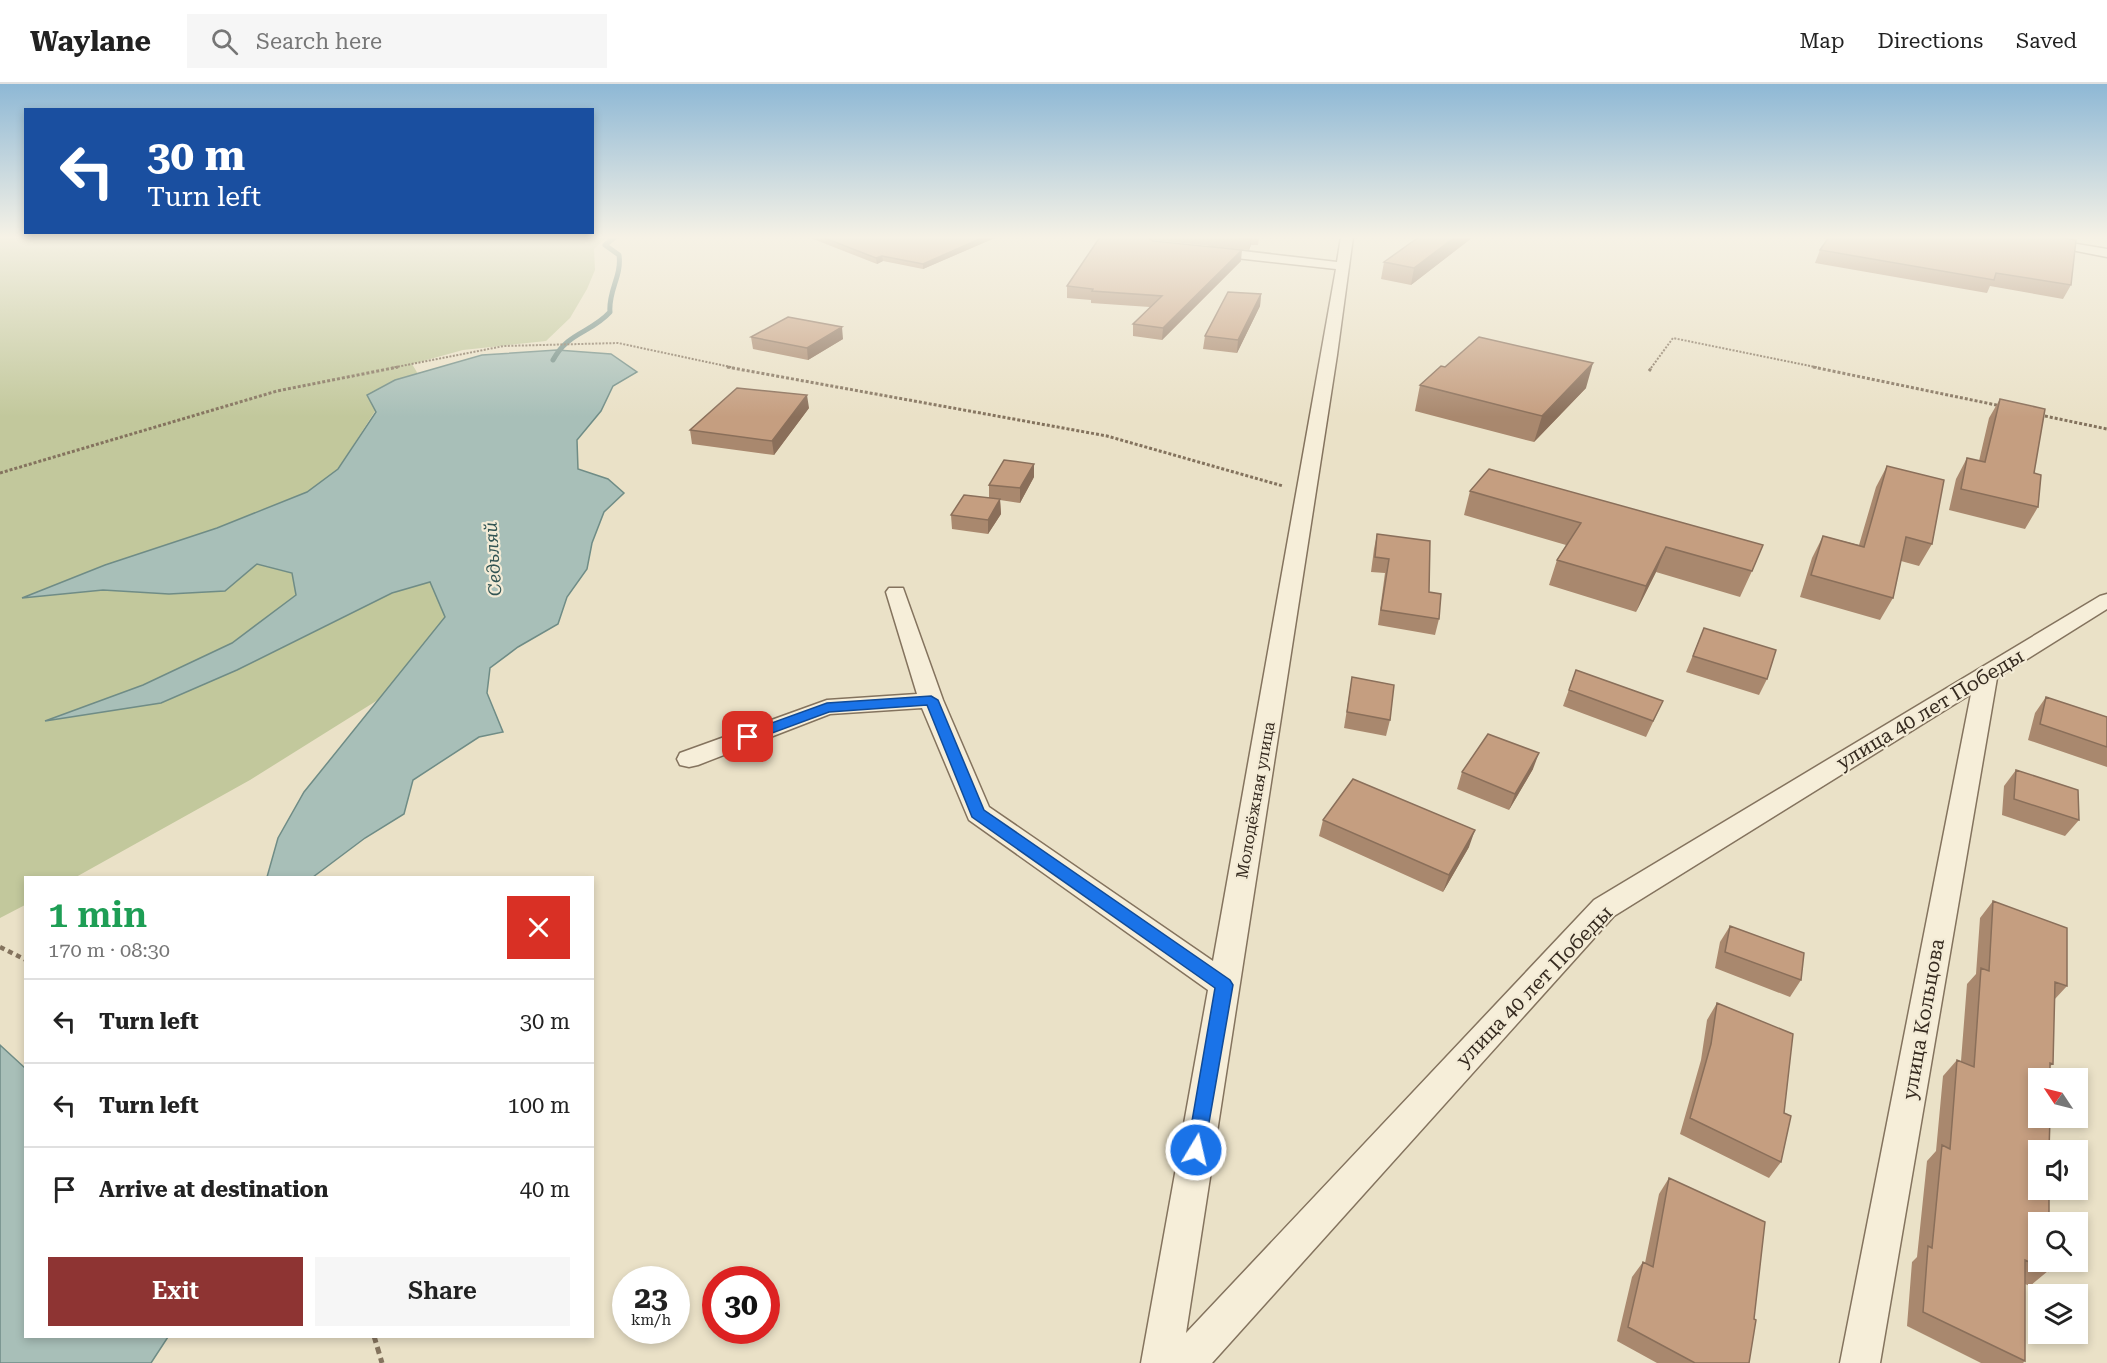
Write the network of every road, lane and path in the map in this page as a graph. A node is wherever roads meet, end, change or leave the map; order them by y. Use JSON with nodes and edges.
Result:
{"nodes":[{"id":1,"x":1338,"y":297,"type":"edge"},
{"id":2,"x":1649,"y":370,"type":"dead end"},
{"id":3,"x":2001,"y":406,"type":"edge"},
{"id":4,"x":2037,"y":414,"type":"edge"},
{"id":5,"x":2107,"y":429,"type":"edge"},
{"id":6,"x":0,"y":473,"type":"edge"},
{"id":7,"x":1307,"y":493,"type":"junction"},
{"id":8,"x":896,"y":592,"type":"dead end"},
{"id":9,"x":2107,"y":600,"type":"edge"},
{"id":10,"x":1986,"y":675,"type":"junction"},
{"id":11,"x":931,"y":700,"type":"junction"},
{"id":12,"x":689,"y":759,"type":"dead end"},
{"id":13,"x":0,"y":947,"type":"edge"},
{"id":14,"x":24,"y":959,"type":"edge"},
{"id":15,"x":1224,"y":985,"type":"junction"},
{"id":16,"x":375,"y":1338,"type":"edge"},
{"id":17,"x":382,"y":1363,"type":"edge"},
{"id":18,"x":1161,"y":1363,"type":"edge"},
{"id":19,"x":1185,"y":1363,"type":"edge"},
{"id":20,"x":1860,"y":1363,"type":"edge"}],
"edges":[{"from":1,"to":7,"type":"street","name":"Молодёжная улица"},
{"from":2,"to":3,"type":"path"},
{"from":4,"to":5,"type":"path"},
{"from":6,"to":7,"type":"path"},
{"from":7,"to":15,"type":"street","name":"Молодёжная улица"},
{"from":8,"to":11,"type":"street"},
{"from":9,"to":10,"type":"street","name":"улица 40 лет Победы"},
{"from":10,"to":19,"type":"street","name":"улица 40 лет Победы"},
{"from":10,"to":20,"type":"street","name":"улица Кольцова"},
{"from":11,"to":12,"type":"street"},
{"from":11,"to":15,"type":"street"},
{"from":13,"to":14,"type":"path"},
{"from":15,"to":18,"type":"street","name":"Молодёжная улица"},
{"from":16,"to":17,"type":"path"}]}
